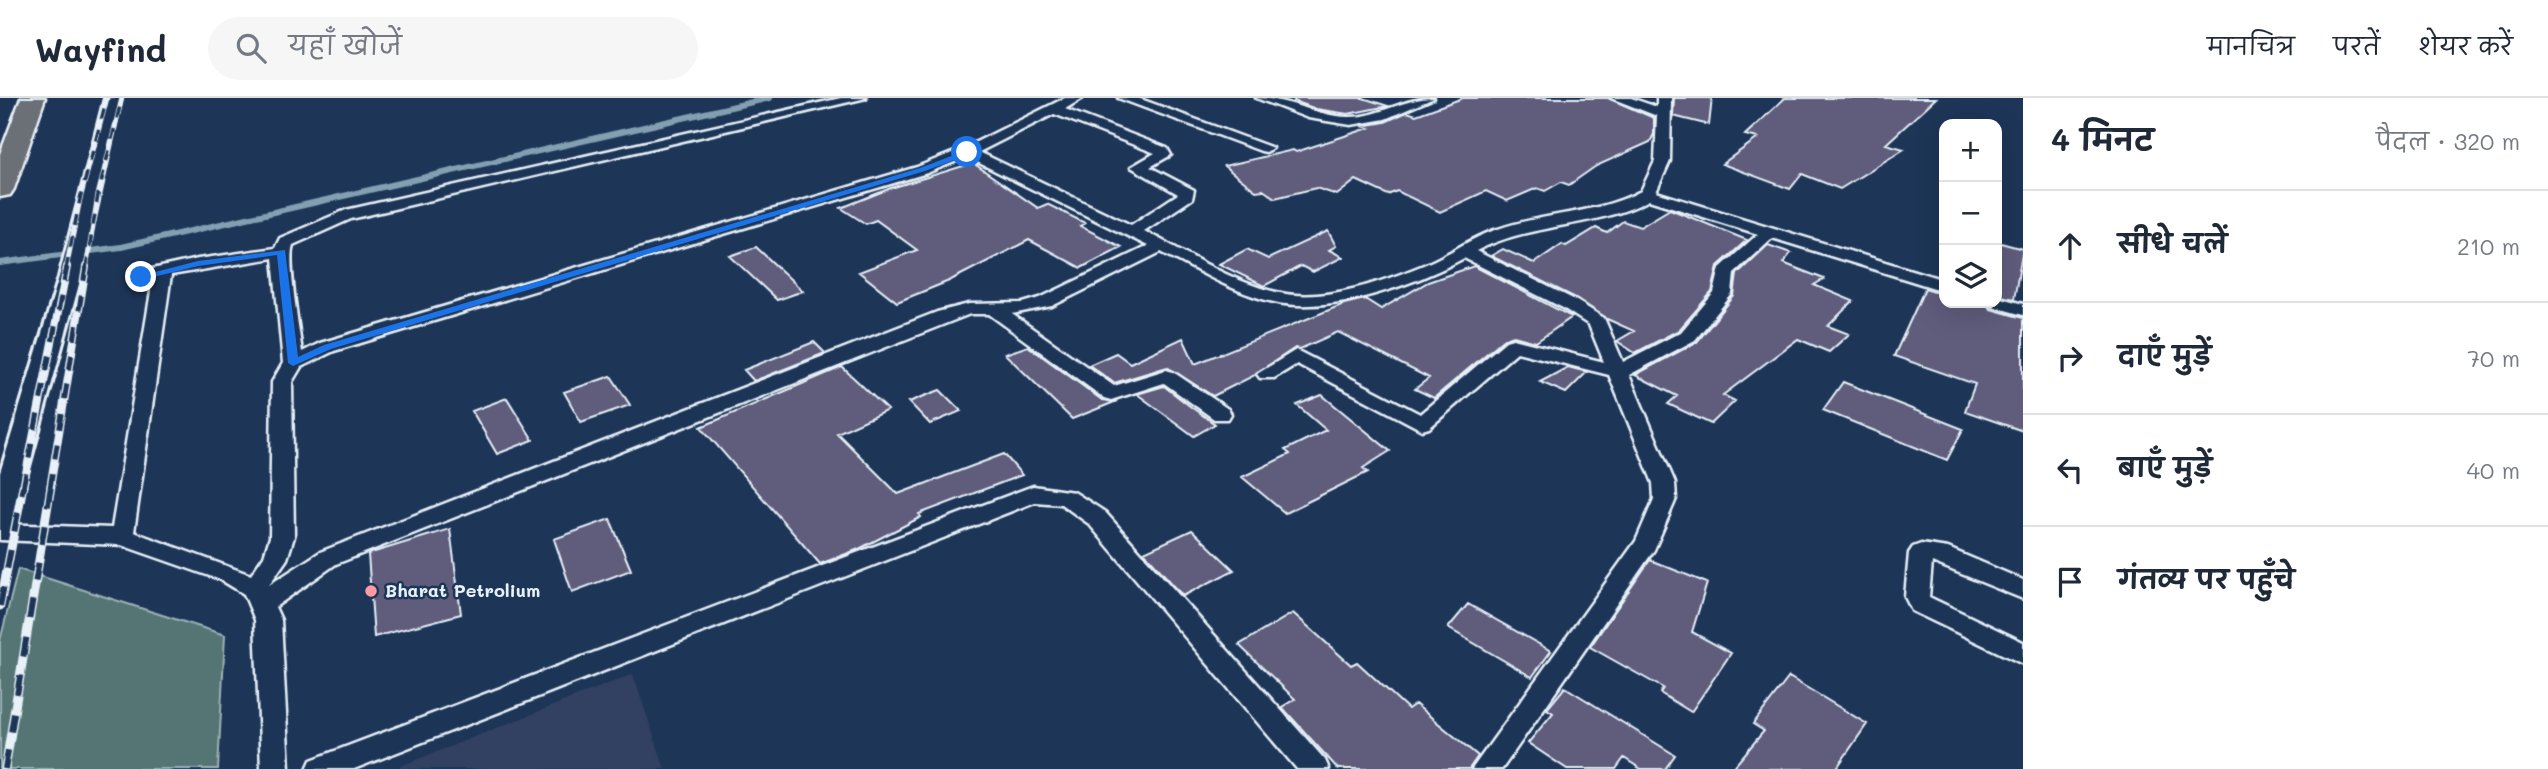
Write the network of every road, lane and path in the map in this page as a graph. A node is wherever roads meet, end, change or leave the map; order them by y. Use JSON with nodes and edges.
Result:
{"nodes":[{"id":1,"x":33,"y":98,"type":"edge"},
{"id":2,"x":113,"y":98,"type":"edge"},
{"id":3,"x":859,"y":98,"type":"edge"},
{"id":4,"x":1076,"y":98,"type":"edge"},
{"id":5,"x":1125,"y":98,"type":"edge"},
{"id":6,"x":1263,"y":98,"type":"edge"},
{"id":7,"x":1382,"y":98,"type":"edge"},
{"id":8,"x":1427,"y":98,"type":"edge"},
{"id":9,"x":1618,"y":98,"type":"edge"},
{"id":10,"x":1664,"y":98,"type":"edge"},
{"id":11,"x":1405,"y":106,"type":"junction"},
{"id":12,"x":1053,"y":109,"type":"junction"},
{"id":13,"x":1664,"y":114,"type":"junction"},
{"id":14,"x":1266,"y":148,"type":"dead end"},
{"id":15,"x":967,"y":152,"type":"junction"},
{"id":16,"x":0,"y":188,"type":"edge"},
{"id":17,"x":1647,"y":194,"type":"junction"},
{"id":18,"x":1132,"y":232,"type":"junction"},
{"id":19,"x":1769,"y":232,"type":"junction"},
{"id":20,"x":1161,"y":246,"type":"junction"},
{"id":21,"x":282,"y":252,"type":"junction"},
{"id":22,"x":1465,"y":252,"type":"junction"},
{"id":23,"x":163,"y":272,"type":"junction"},
{"id":24,"x":141,"y":277,"type":"dead end"},
{"id":25,"x":1939,"y":284,"type":"edge"},
{"id":26,"x":2002,"y":304,"type":"edge"},
{"id":27,"x":994,"y":309,"type":"junction"},
{"id":28,"x":2023,"y":310,"type":"edge"},
{"id":29,"x":293,"y":363,"type":"junction"},
{"id":30,"x":1620,"y":372,"type":"junction"},
{"id":31,"x":1267,"y":374,"type":"dead end"},
{"id":32,"x":1221,"y":414,"type":"dead end"},
{"id":33,"x":0,"y":522,"type":"edge"},
{"id":34,"x":0,"y":532,"type":"edge"},
{"id":35,"x":122,"y":537,"type":"junction"},
{"id":36,"x":2023,"y":590,"type":"edge"},
{"id":37,"x":258,"y":596,"type":"junction"},
{"id":38,"x":2023,"y":654,"type":"edge"},
{"id":39,"x":275,"y":769,"type":"edge"},
{"id":40,"x":321,"y":769,"type":"edge"},
{"id":41,"x":1315,"y":769,"type":"edge"},
{"id":42,"x":1486,"y":769,"type":"edge"}],
"edges":[{"from":1,"to":16,"type":"highway"},
{"from":2,"to":33,"type":"street"},
{"from":3,"to":21,"type":"street"},
{"from":4,"to":12,"type":"street"},
{"from":5,"to":14,"type":"street"},
{"from":6,"to":11,"type":"street"},
{"from":7,"to":11,"type":"street"},
{"from":8,"to":11,"type":"street"},
{"from":9,"to":13,"type":"street"},
{"from":10,"to":13,"type":"street"},
{"from":12,"to":15,"type":"street"},
{"from":12,"to":18,"type":"street"},
{"from":13,"to":17,"type":"street"},
{"from":15,"to":18,"type":"street"},
{"from":15,"to":29,"type":"street"},
{"from":17,"to":19,"type":"street"},
{"from":17,"to":22,"type":"street"},
{"from":18,"to":20,"type":"street"},
{"from":19,"to":25,"type":"street"},
{"from":19,"to":30,"type":"street"},
{"from":20,"to":22,"type":"street"},
{"from":20,"to":27,"type":"street"},
{"from":21,"to":23,"type":"street"},
{"from":21,"to":29,"type":"street"},
{"from":22,"to":30,"type":"street"},
{"from":23,"to":24,"type":"street"},
{"from":23,"to":35,"type":"street"},
{"from":26,"to":28,"type":"street"},
{"from":27,"to":32,"type":"street"},
{"from":27,"to":37,"type":"street"},
{"from":29,"to":37,"type":"street"},
{"from":30,"to":31,"type":"street"},
{"from":30,"to":42,"type":"street"},
{"from":34,"to":35,"type":"street"},
{"from":35,"to":37,"type":"street"},
{"from":36,"to":38,"type":"street"},
{"from":37,"to":39,"type":"street"},
{"from":40,"to":41,"type":"street"}]}
